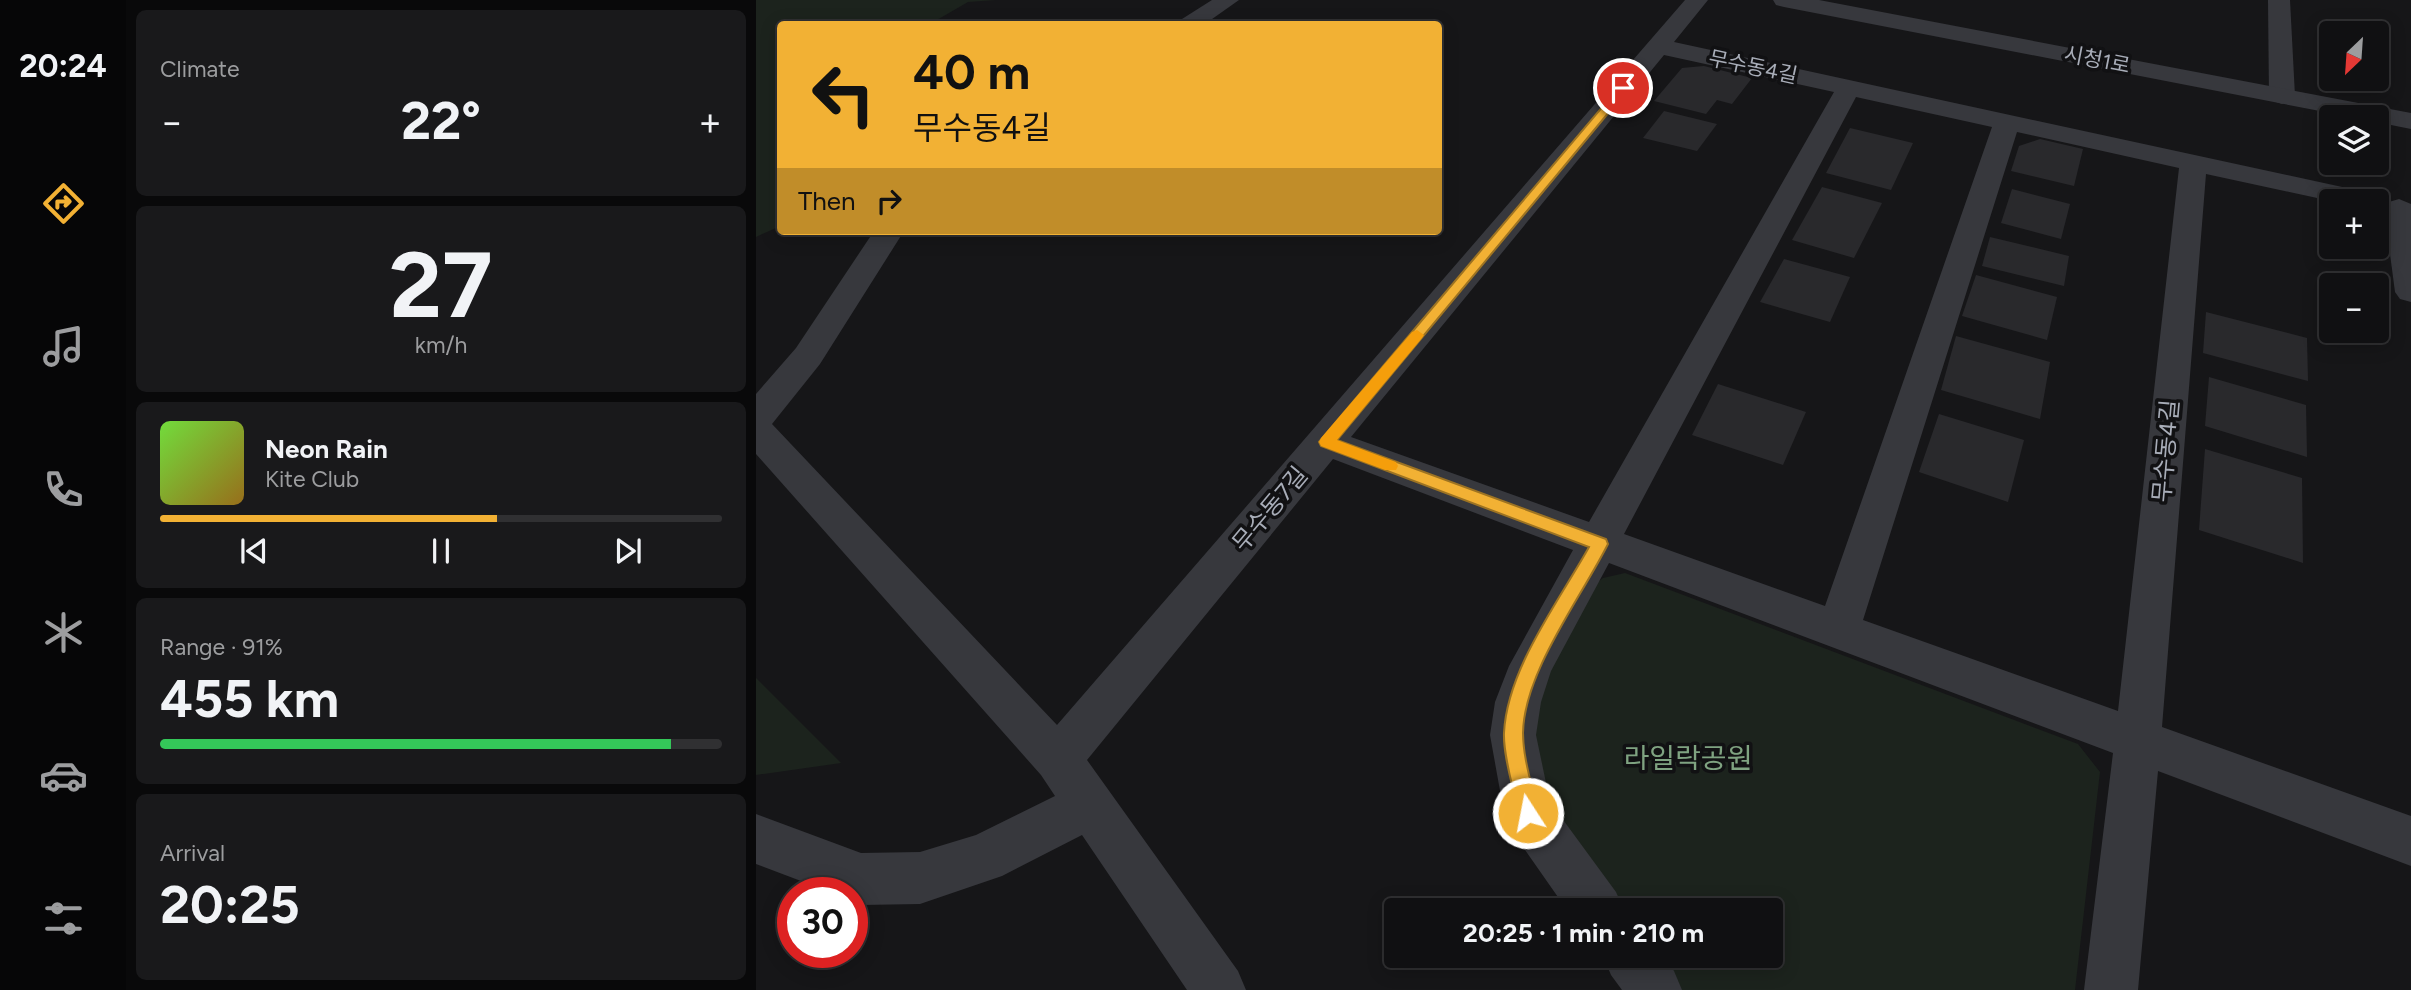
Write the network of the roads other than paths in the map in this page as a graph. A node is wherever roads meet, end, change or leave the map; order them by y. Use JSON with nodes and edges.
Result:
{"nodes":[{"id":1,"x":1228,"y":0,"type":"edge"},
{"id":2,"x":1697,"y":0,"type":"edge"},
{"id":3,"x":1784,"y":0,"type":"edge"},
{"id":4,"x":2279,"y":0,"type":"edge"},
{"id":5,"x":1196,"y":21,"type":"edge"},
{"id":6,"x":1658,"y":46,"type":"junction"},
{"id":7,"x":1848,"y":89,"type":"junction"},
{"id":8,"x":2282,"y":96,"type":"junction"},
{"id":9,"x":2411,"y":121,"type":"edge"},
{"id":10,"x":2007,"y":122,"type":"junction"},
{"id":11,"x":2193,"y":163,"type":"junction"},
{"id":12,"x":2319,"y":190,"type":"edge"},
{"id":13,"x":2396,"y":207,"type":"edge"},
{"id":14,"x":886,"y":235,"type":"edge"},
{"id":15,"x":2411,"y":292,"type":"edge"},
{"id":16,"x":756,"y":418,"type":"edge"},
{"id":17,"x":756,"y":430,"type":"edge"},
{"id":18,"x":1326,"y":442,"type":"junction"},
{"id":19,"x":1600,"y":544,"type":"junction"},
{"id":20,"x":1838,"y":630,"type":"junction"},
{"id":21,"x":2138,"y":739,"type":"junction"},
{"id":22,"x":1058,"y":760,"type":"junction"},
{"id":23,"x":1091,"y":804,"type":"junction"},
{"id":24,"x":756,"y":839,"type":"edge"},
{"id":25,"x":2411,"y":841,"type":"edge"},
{"id":26,"x":1589,"y":898,"type":"edge"},
{"id":27,"x":1639,"y":968,"type":"edge"},
{"id":28,"x":1219,"y":990,"type":"edge"},
{"id":29,"x":1655,"y":990,"type":"edge"},
{"id":30,"x":2110,"y":990,"type":"edge"}],
"edges":[{"from":1,"to":5,"type":"street"},
{"from":2,"to":6,"type":"street","name":"무수동7길"},
{"from":3,"to":8,"type":"street","name":"시청1로"},
{"from":4,"to":8,"type":"street"},
{"from":6,"to":7,"type":"street","name":"무수동4길"},
{"from":6,"to":18,"type":"street","name":"무수동7길"},
{"from":7,"to":10,"type":"street","name":"무수동4길"},
{"from":7,"to":19,"type":"street"},
{"from":8,"to":9,"type":"street","name":"시청1로"},
{"from":10,"to":11,"type":"street","name":"무수동4길"},
{"from":10,"to":20,"type":"street"},
{"from":11,"to":12,"type":"street","name":"무수동4길"},
{"from":11,"to":21,"type":"street","name":"무수동4길"},
{"from":13,"to":15,"type":"street"},
{"from":14,"to":16,"type":"street"},
{"from":17,"to":22,"type":"street"},
{"from":18,"to":19,"type":"street"},
{"from":18,"to":22,"type":"street","name":"무수동7길"},
{"from":19,"to":20,"type":"street"},
{"from":19,"to":26,"type":"street"},
{"from":20,"to":21,"type":"street"},
{"from":21,"to":25,"type":"street"},
{"from":21,"to":30,"type":"street","name":"무수동4길"},
{"from":22,"to":23,"type":"street"},
{"from":23,"to":24,"type":"street"},
{"from":23,"to":28,"type":"street"},
{"from":27,"to":29,"type":"street"}]}
